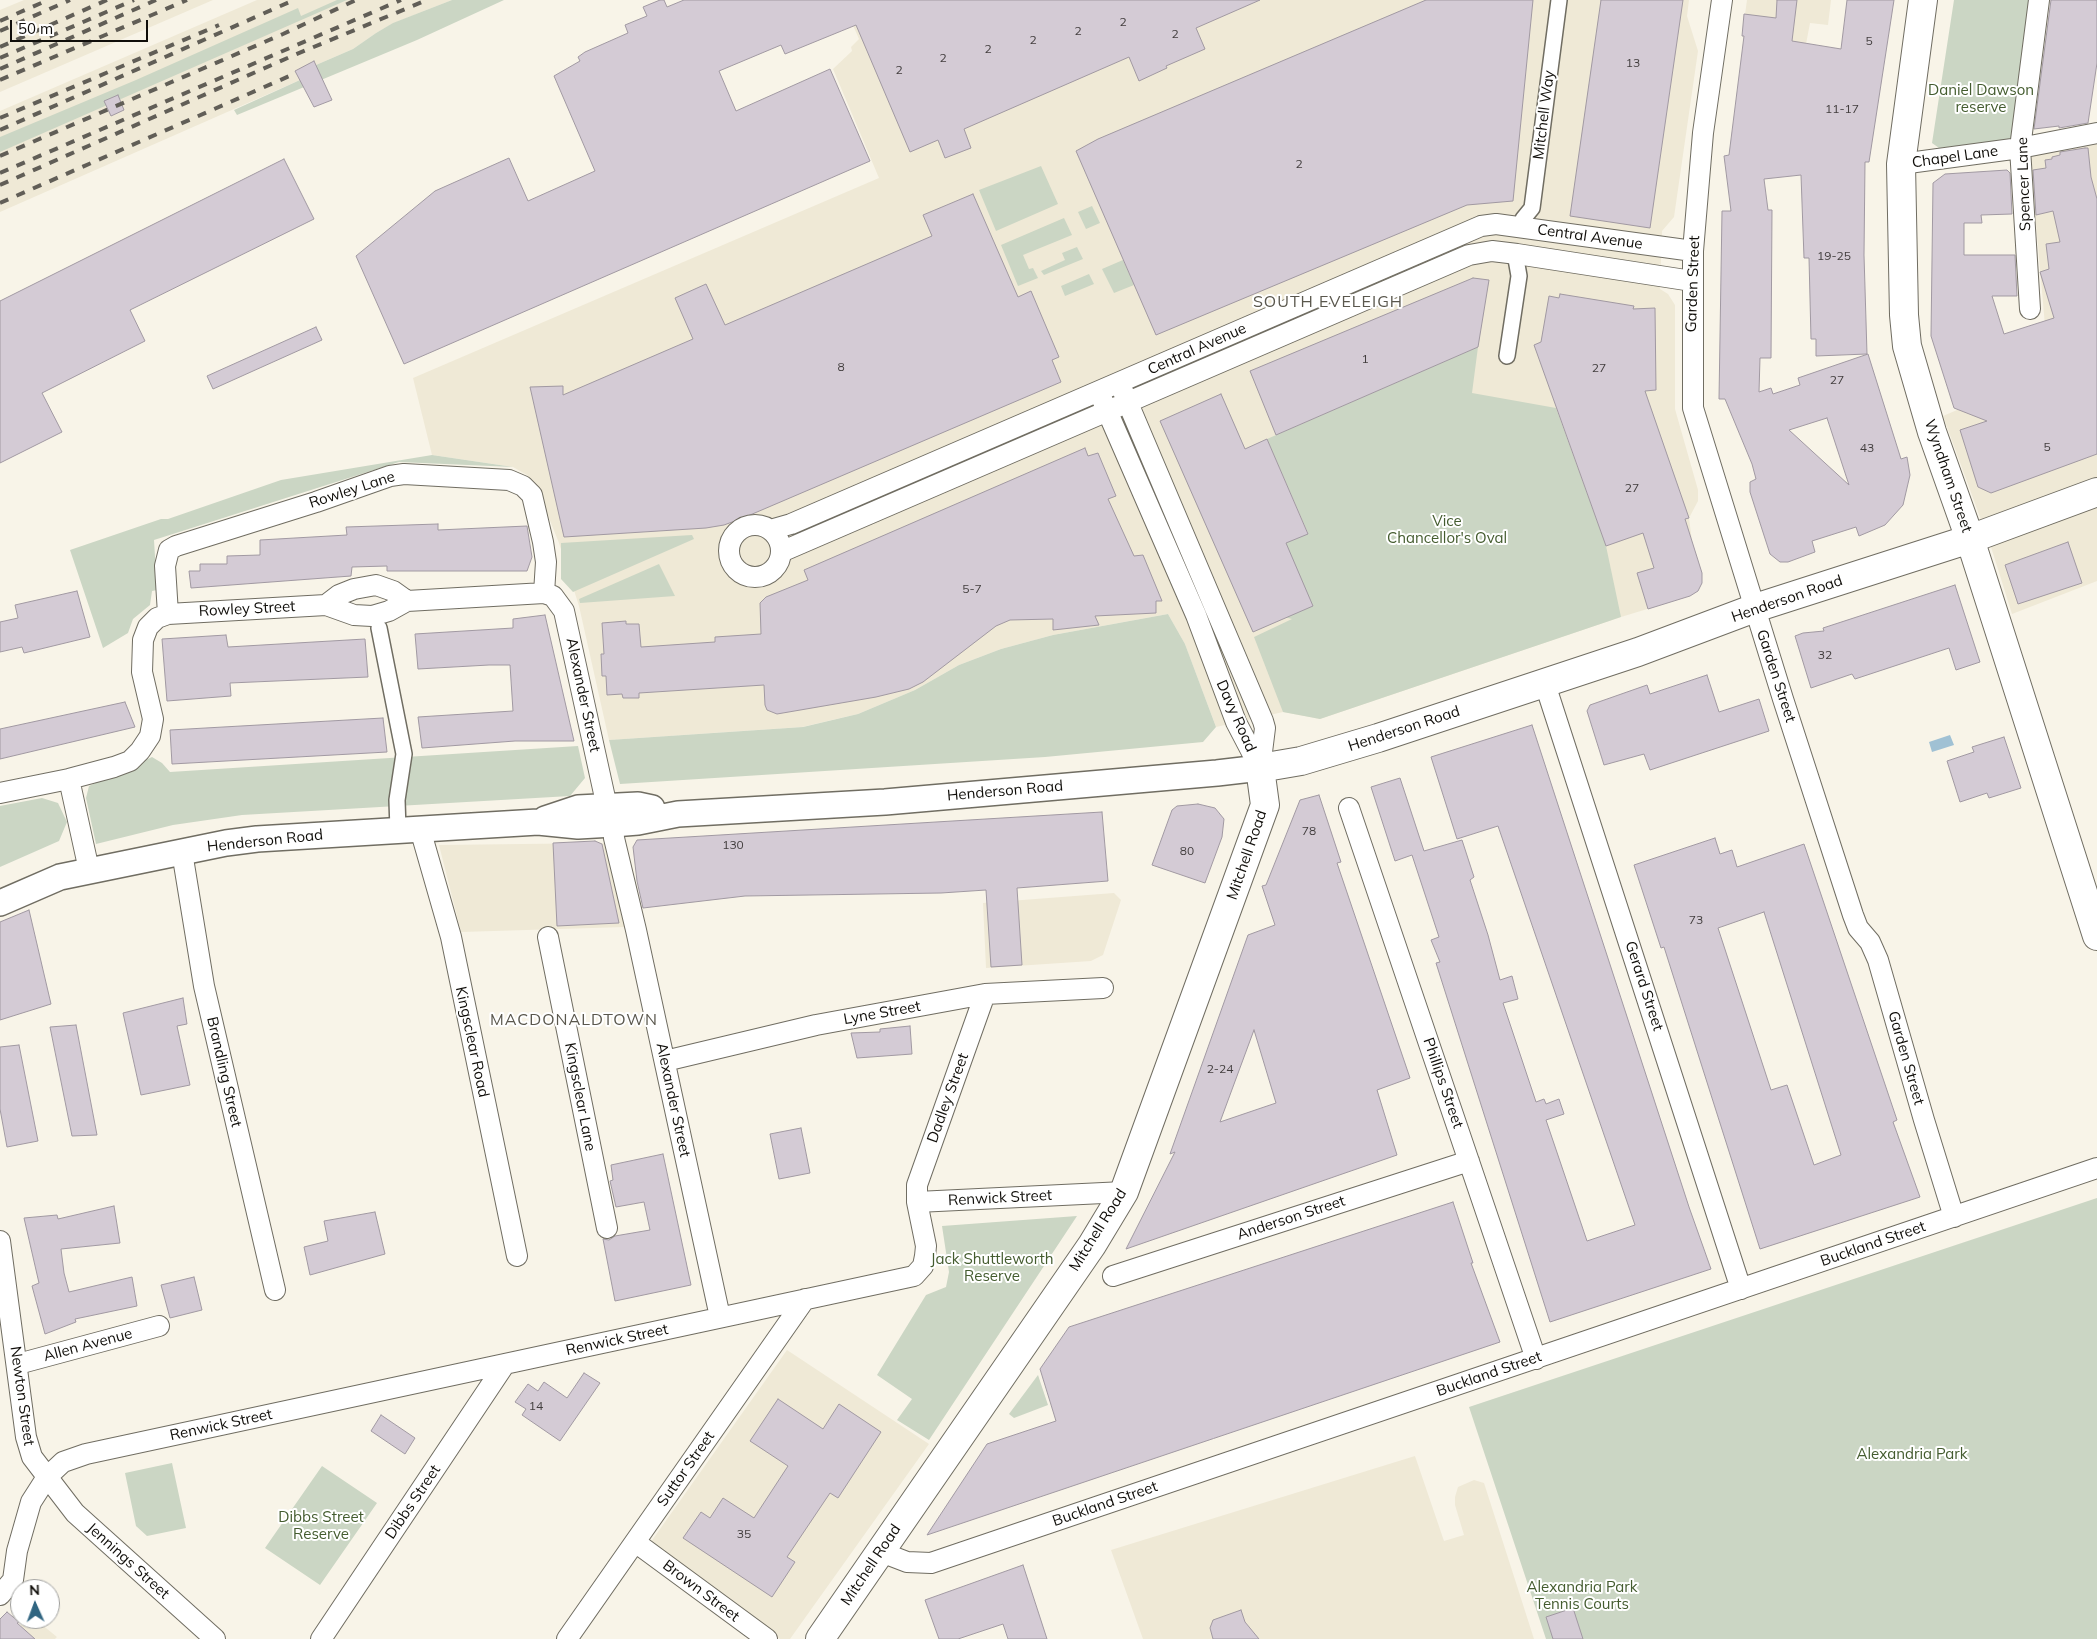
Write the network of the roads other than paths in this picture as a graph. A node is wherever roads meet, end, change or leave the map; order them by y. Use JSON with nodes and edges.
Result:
{"nodes":[{"id":1,"x":1559,"y":0,"type":"edge"},
{"id":2,"x":1722,"y":0,"type":"edge"},
{"id":3,"x":1923,"y":0,"type":"edge"},
{"id":4,"x":2039,"y":0,"type":"edge"},
{"id":5,"x":2097,"y":133,"type":"edge"},
{"id":6,"x":2020,"y":148,"type":"junction"},
{"id":7,"x":1901,"y":164,"type":"junction"},
{"id":8,"x":1521,"y":227,"type":"junction"},
{"id":9,"x":1693,"y":251,"type":"junction"},
{"id":10,"x":1516,"y":259,"type":"dead end"},
{"id":11,"x":1692,"y":281,"type":"junction"},
{"id":12,"x":2030,"y":308,"type":"dead end"},
{"id":13,"x":1507,"y":356,"type":"dead end"},
{"id":14,"x":1119,"y":382,"type":"junction"},
{"id":15,"x":1099,"y":391,"type":"junction"},
{"id":16,"x":1127,"y":402,"type":"junction"},
{"id":17,"x":1107,"y":410,"type":"junction"},
{"id":18,"x":2097,"y":492,"type":"edge"},
{"id":19,"x":770,"y":530,"type":"junction"},
{"id":20,"x":1970,"y":538,"type":"junction"},
{"id":21,"x":781,"y":552,"type":"junction"},
{"id":22,"x":1195,"y":562,"type":"junction"},
{"id":23,"x":1176,"y":569,"type":"junction"},
{"id":24,"x":544,"y":593,"type":"junction"},
{"id":25,"x":407,"y":601,"type":"junction"},
{"id":26,"x":326,"y":605,"type":"junction"},
{"id":27,"x":1755,"y":608,"type":"junction"},
{"id":28,"x":168,"y":614,"type":"junction"},
{"id":29,"x":379,"y":628,"type":"dead end"},
{"id":30,"x":1545,"y":684,"type":"junction"},
{"id":31,"x":1260,"y":768,"type":"junction"},
{"id":32,"x":69,"y":779,"type":"junction"},
{"id":33,"x":0,"y":794,"type":"edge"},
{"id":34,"x":1349,"y":808,"type":"dead end"},
{"id":35,"x":610,"y":816,"type":"junction"},
{"id":36,"x":409,"y":830,"type":"junction"},
{"id":37,"x":182,"y":852,"type":"junction"},
{"id":38,"x":89,"y":870,"type":"junction"},
{"id":39,"x":0,"y":903,"type":"edge"},
{"id":40,"x":2097,"y":936,"type":"edge"},
{"id":41,"x":548,"y":937,"type":"dead end"},
{"id":42,"x":1103,"y":988,"type":"dead end"},
{"id":43,"x":985,"y":994,"type":"junction"},
{"id":44,"x":665,"y":1061,"type":"junction"},
{"id":45,"x":1469,"y":1160,"type":"junction"},
{"id":46,"x":2097,"y":1168,"type":"edge"},
{"id":47,"x":1124,"y":1192,"type":"junction"},
{"id":48,"x":917,"y":1202,"type":"junction"},
{"id":49,"x":1954,"y":1217,"type":"junction"},
{"id":50,"x":607,"y":1228,"type":"dead end"},
{"id":51,"x":0,"y":1240,"type":"edge"},
{"id":52,"x":517,"y":1256,"type":"dead end"},
{"id":53,"x":1113,"y":1276,"type":"dead end"},
{"id":54,"x":1742,"y":1289,"type":"junction"},
{"id":55,"x":275,"y":1290,"type":"dead end"},
{"id":56,"x":805,"y":1299,"type":"junction"},
{"id":57,"x":720,"y":1317,"type":"junction"},
{"id":58,"x":159,"y":1326,"type":"dead end"},
{"id":59,"x":1536,"y":1358,"type":"junction"},
{"id":60,"x":18,"y":1364,"type":"junction"},
{"id":61,"x":505,"y":1364,"type":"junction"},
{"id":62,"x":47,"y":1477,"type":"junction"},
{"id":63,"x":635,"y":1542,"type":"junction"},
{"id":64,"x":880,"y":1552,"type":"junction"},
{"id":65,"x":4,"y":1590,"type":"edge"},
{"id":66,"x":215,"y":1639,"type":"edge"},
{"id":67,"x":321,"y":1639,"type":"edge"},
{"id":68,"x":567,"y":1639,"type":"edge"},
{"id":69,"x":767,"y":1639,"type":"edge"},
{"id":70,"x":820,"y":1639,"type":"edge"}],
"edges":[{"from":1,"to":8,"type":"street","name":"Mitchell Way"},
{"from":2,"to":9,"type":"street","name":"Garden Street"},
{"from":3,"to":7,"type":"main road","name":"Wyndham Street"},
{"from":4,"to":6,"type":"street","name":"Spencer Lane"},
{"from":5,"to":6,"type":"street","name":"Chapel Lane"},
{"from":6,"to":7,"type":"street","name":"Chapel Lane"},
{"from":6,"to":12,"type":"street","name":"Spencer Lane"},
{"from":7,"to":20,"type":"main road","name":"Wyndham Street"},
{"from":8,"to":9,"type":"street","name":"Central Avenue"},
{"from":8,"to":14,"type":"street","name":"Central Avenue"},
{"from":9,"to":11,"type":"street","name":"Garden Street"},
{"from":10,"to":13,"type":"street"},
{"from":11,"to":16,"type":"street","name":"Central Avenue"},
{"from":11,"to":27,"type":"street","name":"Garden Street"},
{"from":14,"to":15,"type":"street","name":"Central Avenue"},
{"from":14,"to":16,"type":"street","name":"Davy Road"},
{"from":15,"to":17,"type":"street","name":"Davy Road"},
{"from":15,"to":19,"type":"street","name":"Central Avenue"},
{"from":16,"to":17,"type":"street","name":"Central Avenue"},
{"from":16,"to":22,"type":"street","name":"Davy Road"},
{"from":17,"to":21,"type":"street","name":"Central Avenue"},
{"from":17,"to":23,"type":"street","name":"Davy Road"},
{"from":18,"to":20,"type":"main road","name":"Henderson Road"},
{"from":19,"to":21,"type":"street"},
{"from":19,"to":21,"type":"street"},
{"from":20,"to":27,"type":"main road","name":"Henderson Road"},
{"from":20,"to":40,"type":"main road","name":"Wyndham Street"},
{"from":22,"to":23,"type":"street"},
{"from":22,"to":31,"type":"street","name":"Davy Road"},
{"from":23,"to":31,"type":"street","name":"Davy Road"},
{"from":24,"to":25,"type":"street","name":"Rowley Street"},
{"from":24,"to":28,"type":"street","name":"Rowley Lane"},
{"from":24,"to":35,"type":"street","name":"Alexander Street"},
{"from":25,"to":26,"type":"street","name":"Rowley Street"},
{"from":25,"to":26,"type":"street","name":"Rowley Street"},
{"from":26,"to":28,"type":"street","name":"Rowley Street"},
{"from":27,"to":30,"type":"main road","name":"Henderson Road"},
{"from":27,"to":49,"type":"street","name":"Garden Street"},
{"from":28,"to":32,"type":"street"},
{"from":29,"to":36,"type":"street"},
{"from":30,"to":31,"type":"main road","name":"Henderson Road"},
{"from":30,"to":54,"type":"street","name":"Gerard Street"},
{"from":31,"to":35,"type":"street","name":"Henderson Road"},
{"from":31,"to":47,"type":"main road","name":"Mitchell Road"},
{"from":32,"to":33,"type":"street"},
{"from":32,"to":38,"type":"street"},
{"from":34,"to":45,"type":"street","name":"Phillips Street"},
{"from":35,"to":36,"type":"street","name":"Henderson Road"},
{"from":35,"to":44,"type":"street","name":"Alexander Street"},
{"from":36,"to":37,"type":"street","name":"Henderson Road"},
{"from":36,"to":52,"type":"street","name":"Kingsclear Road"},
{"from":37,"to":38,"type":"street","name":"Henderson Road"},
{"from":37,"to":55,"type":"street","name":"Brandling Street"},
{"from":38,"to":39,"type":"street","name":"Henderson Road"},
{"from":41,"to":50,"type":"street","name":"Kingsclear Lane"},
{"from":42,"to":43,"type":"street","name":"Lyne Street"},
{"from":43,"to":44,"type":"street","name":"Lyne Street"},
{"from":43,"to":48,"type":"street","name":"Dadley Street"},
{"from":44,"to":57,"type":"street","name":"Alexander Street"},
{"from":45,"to":53,"type":"street","name":"Anderson Street"},
{"from":45,"to":59,"type":"street","name":"Phillips Street"},
{"from":46,"to":49,"type":"street","name":"Buckland Street"},
{"from":47,"to":48,"type":"street","name":"Renwick Street"},
{"from":47,"to":64,"type":"main road","name":"Mitchell Road"},
{"from":48,"to":56,"type":"street","name":"Renwick Street"},
{"from":49,"to":54,"type":"street","name":"Buckland Street"},
{"from":51,"to":60,"type":"street","name":"Newton Street"},
{"from":54,"to":59,"type":"street","name":"Buckland Street"},
{"from":56,"to":57,"type":"street","name":"Renwick Street"},
{"from":56,"to":63,"type":"street","name":"Suttor Street"},
{"from":57,"to":61,"type":"street","name":"Renwick Street"},
{"from":58,"to":60,"type":"street","name":"Allen Avenue"},
{"from":59,"to":64,"type":"street","name":"Buckland Street"},
{"from":60,"to":62,"type":"street","name":"Newton Street"},
{"from":61,"to":62,"type":"street","name":"Renwick Street"},
{"from":61,"to":67,"type":"street","name":"Dibbs Street"},
{"from":62,"to":65,"type":"street"},
{"from":62,"to":66,"type":"street","name":"Jennings Street"},
{"from":63,"to":68,"type":"street","name":"Suttor Street"},
{"from":63,"to":69,"type":"street","name":"Brown Street"},
{"from":64,"to":70,"type":"main road","name":"Mitchell Road"}]}
